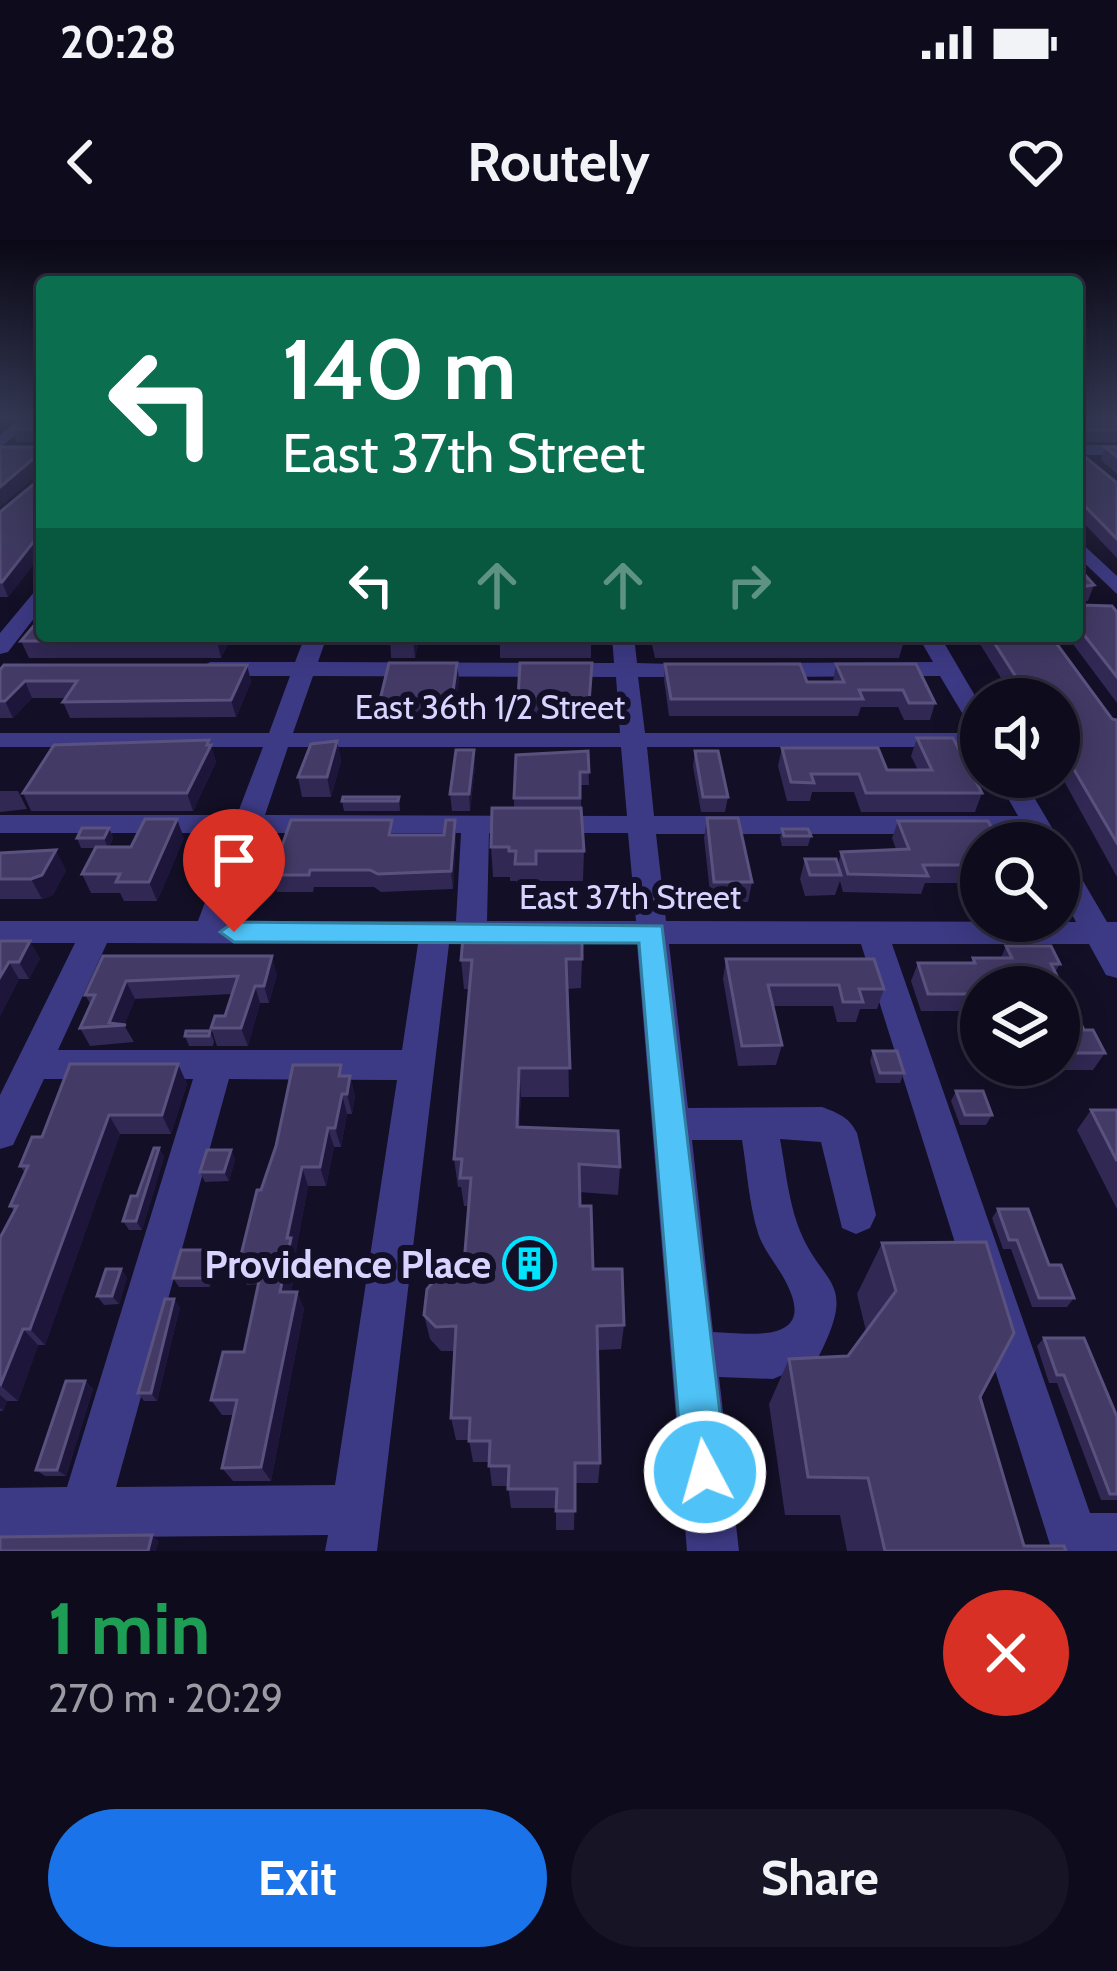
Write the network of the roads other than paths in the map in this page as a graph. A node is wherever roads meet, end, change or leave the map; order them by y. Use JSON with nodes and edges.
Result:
{"nodes":[{"id":1,"x":1083,"y":552,"type":"edge"},
{"id":2,"x":1117,"y":589,"type":"edge"},
{"id":3,"x":36,"y":606,"type":"edge"},
{"id":4,"x":36,"y":608,"type":"edge"},
{"id":5,"x":0,"y":611,"type":"edge"},
{"id":6,"x":314,"y":642,"type":"edge"},
{"id":7,"x":932,"y":642,"type":"edge"},
{"id":8,"x":0,"y":646,"type":"edge"},
{"id":9,"x":625,"y":653,"type":"edge"},
{"id":10,"x":304,"y":669,"type":"junction"},
{"id":11,"x":189,"y":670,"type":"edge"},
{"id":12,"x":948,"y":670,"type":"junction"},
{"id":13,"x":960,"y":691,"type":"edge"},
{"id":14,"x":0,"y":740,"type":"edge"},
{"id":15,"x":632,"y":740,"type":"junction"},
{"id":16,"x":960,"y":740,"type":"edge"},
{"id":17,"x":277,"y":741,"type":"junction"},
{"id":18,"x":0,"y":824,"type":"edge"},
{"id":19,"x":248,"y":824,"type":"junction"},
{"id":20,"x":475,"y":824,"type":"junction"},
{"id":21,"x":642,"y":825,"type":"junction"},
{"id":22,"x":960,"y":832,"type":"edge"},
{"id":23,"x":1080,"y":894,"type":"edge"},
{"id":24,"x":0,"y":932,"type":"edge"},
{"id":25,"x":209,"y":932,"type":"junction"},
{"id":26,"x":96,"y":933,"type":"junction"},
{"id":27,"x":453,"y":933,"type":"junction"},
{"id":28,"x":652,"y":933,"type":"junction"},
{"id":29,"x":873,"y":933,"type":"junction"},
{"id":30,"x":1108,"y":933,"type":"edge"},
{"id":31,"x":1117,"y":966,"type":"edge"},
{"id":32,"x":33,"y":1064,"type":"junction"},
{"id":33,"x":215,"y":1065,"type":"junction"},
{"id":34,"x":415,"y":1065,"type":"junction"},
{"id":35,"x":758,"y":1122,"type":"junction"},
{"id":36,"x":671,"y":1124,"type":"junction"},
{"id":37,"x":0,"y":1133,"type":"edge"},
{"id":38,"x":856,"y":1215,"type":"dead end"},
{"id":39,"x":694,"y":1353,"type":"junction"},
{"id":40,"x":0,"y":1513,"type":"edge"},
{"id":41,"x":84,"y":1513,"type":"junction"},
{"id":42,"x":354,"y":1530,"type":"edge"},
{"id":43,"x":1090,"y":1543,"type":"edge"},
{"id":44,"x":713,"y":1551,"type":"edge"}],
"edges":[{"from":1,"to":2,"type":"street"},
{"from":3,"to":5,"type":"street"},
{"from":4,"to":8,"type":"street"},
{"from":6,"to":10,"type":"street"},
{"from":7,"to":12,"type":"street"},
{"from":9,"to":10,"type":"street"},
{"from":9,"to":12,"type":"street"},
{"from":9,"to":15,"type":"street"},
{"from":10,"to":11,"type":"street"},
{"from":10,"to":17,"type":"street"},
{"from":12,"to":13,"type":"street"},
{"from":14,"to":17,"type":"street","name":"East 36th 1/2 Street"},
{"from":15,"to":16,"type":"street","name":"East 36th 1/2 Street"},
{"from":15,"to":17,"type":"street","name":"East 36th 1/2 Street"},
{"from":15,"to":21,"type":"street"},
{"from":17,"to":19,"type":"street"},
{"from":18,"to":19,"type":"street"},
{"from":19,"to":20,"type":"street"},
{"from":19,"to":25,"type":"street"},
{"from":20,"to":21,"type":"street"},
{"from":20,"to":27,"type":"street"},
{"from":21,"to":22,"type":"street"},
{"from":21,"to":28,"type":"street"},
{"from":23,"to":30,"type":"street"},
{"from":24,"to":26,"type":"street","name":"East 37th Street"},
{"from":25,"to":26,"type":"street","name":"East 37th Street"},
{"from":25,"to":27,"type":"street","name":"East 37th Street"},
{"from":26,"to":32,"type":"street"},
{"from":27,"to":28,"type":"street","name":"East 37th Street"},
{"from":27,"to":34,"type":"street"},
{"from":28,"to":29,"type":"street","name":"East 37th Street"},
{"from":28,"to":36,"type":"street"},
{"from":29,"to":30,"type":"street","name":"East 37th Street"},
{"from":29,"to":43,"type":"street"},
{"from":30,"to":31,"type":"street"},
{"from":32,"to":33,"type":"street"},
{"from":32,"to":37,"type":"street"},
{"from":33,"to":34,"type":"street"},
{"from":33,"to":41,"type":"street"},
{"from":34,"to":42,"type":"street"},
{"from":35,"to":36,"type":"street"},
{"from":35,"to":38,"type":"street"},
{"from":35,"to":39,"type":"street"},
{"from":36,"to":39,"type":"street"},
{"from":39,"to":44,"type":"street"},
{"from":40,"to":41,"type":"street"},
{"from":41,"to":42,"type":"street"}]}
